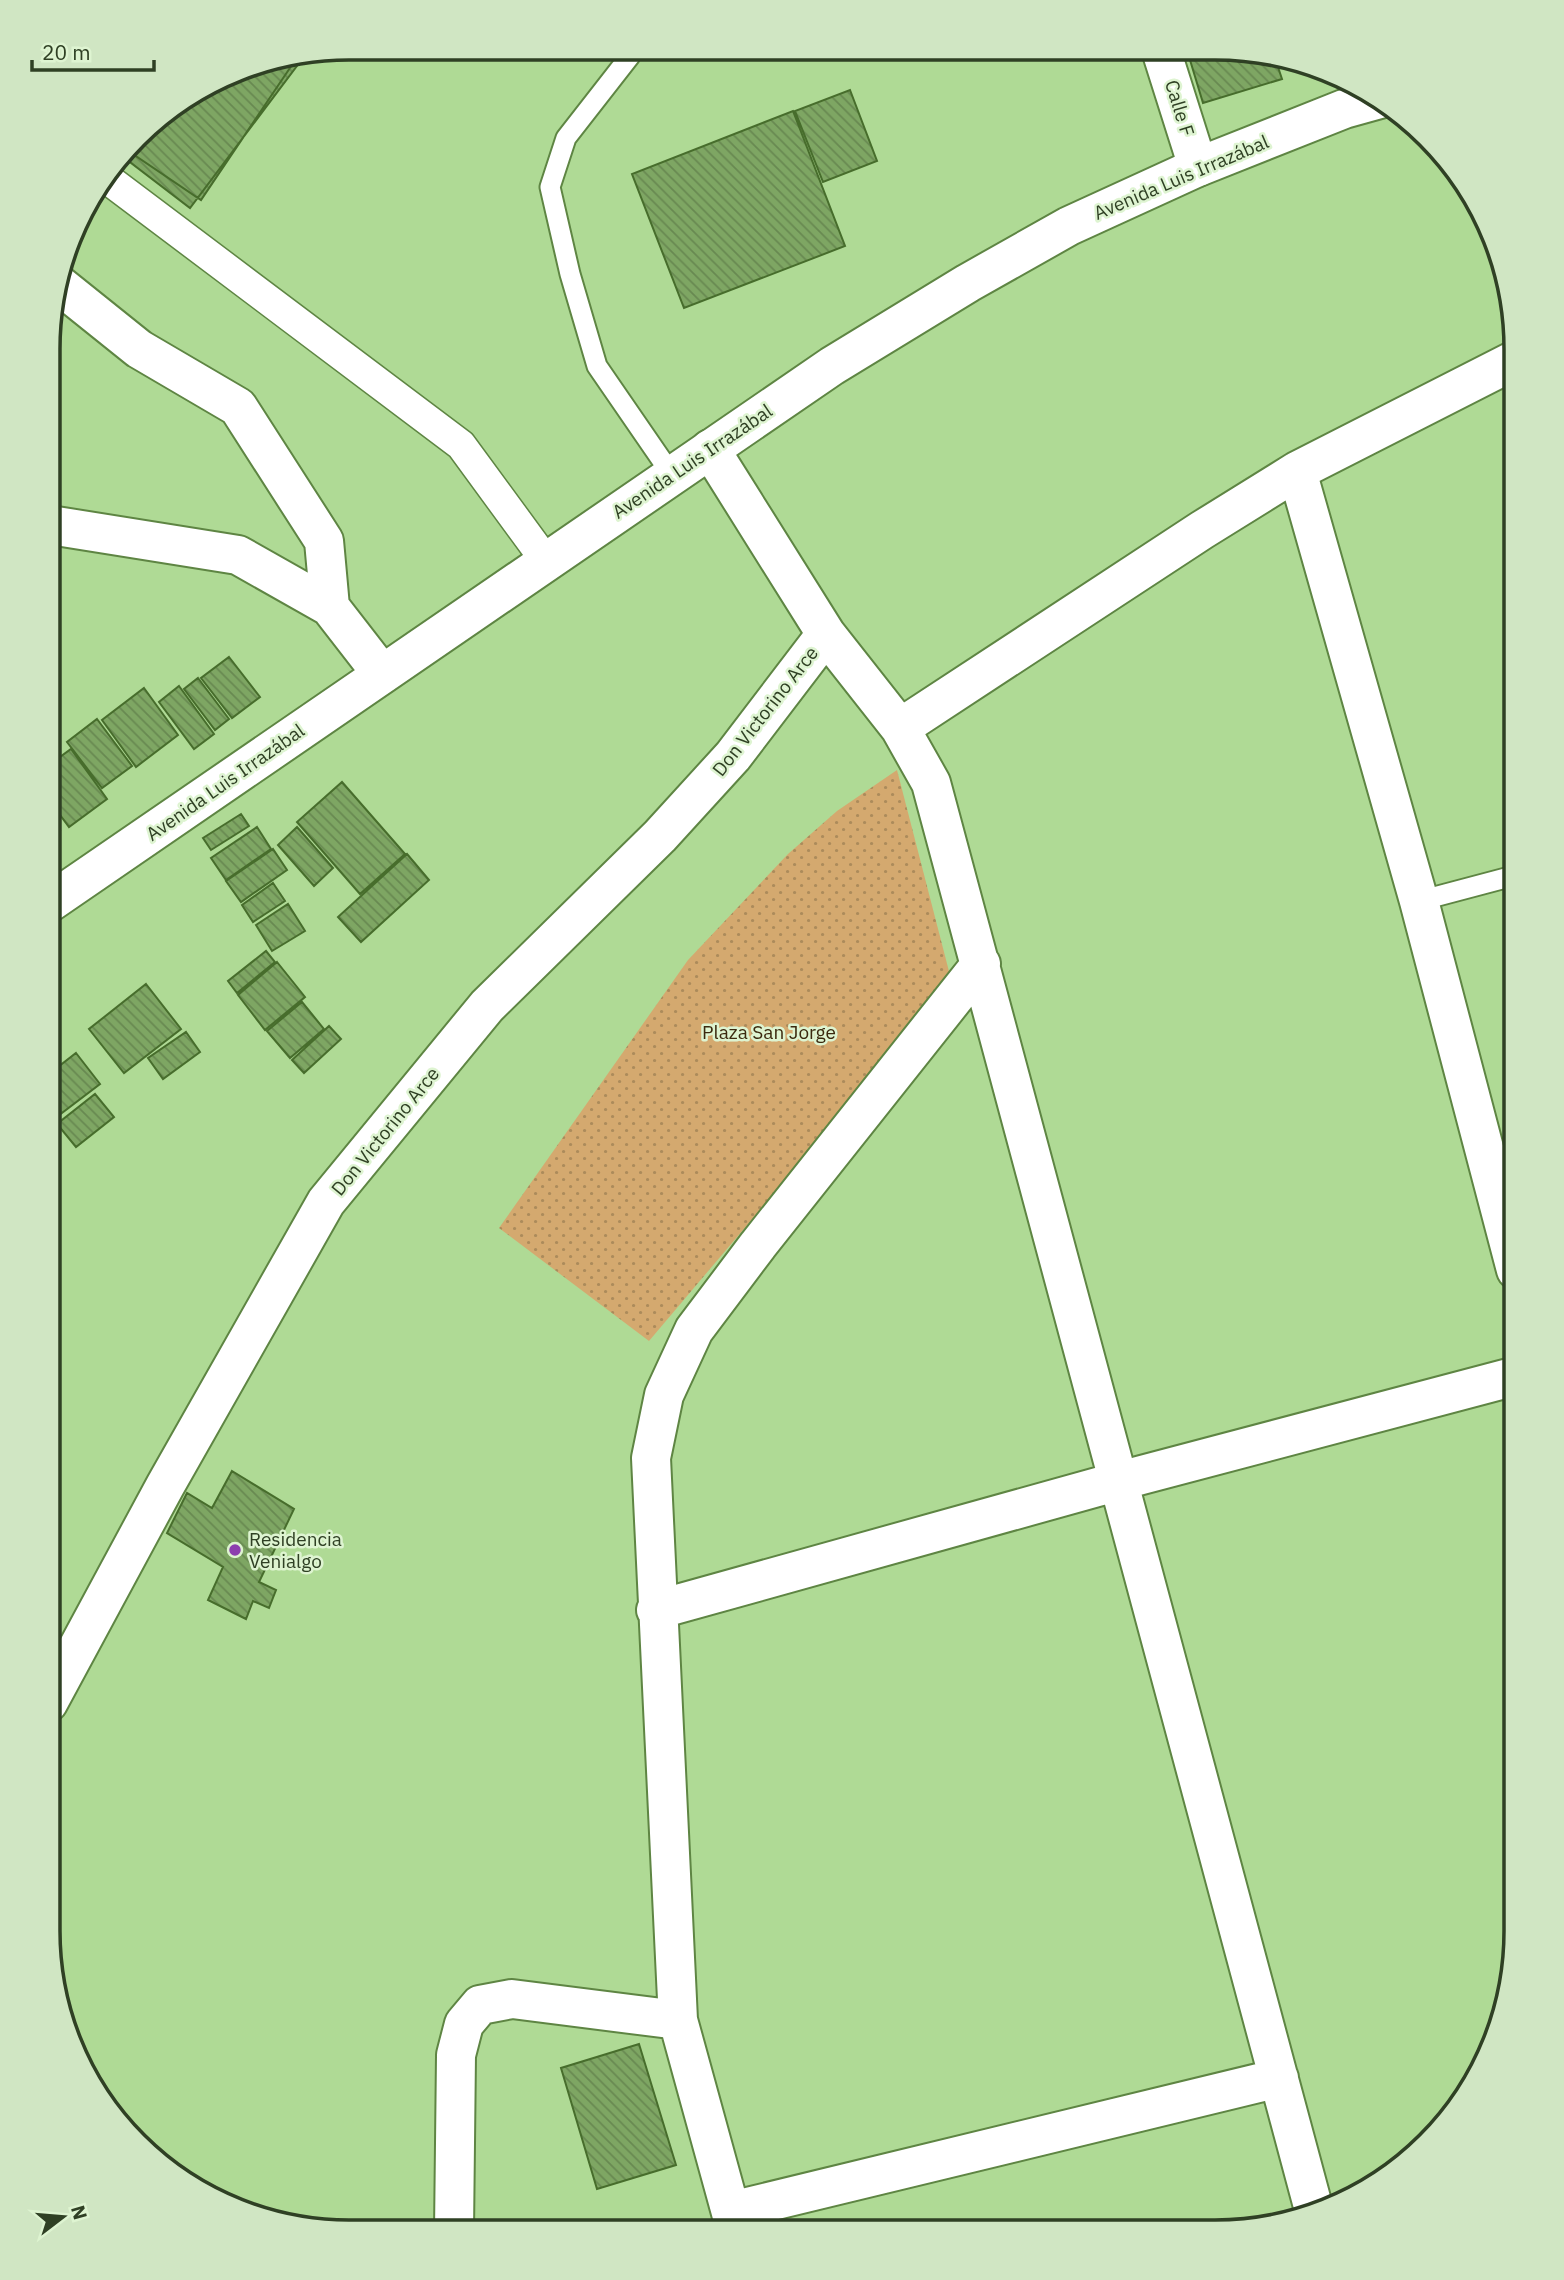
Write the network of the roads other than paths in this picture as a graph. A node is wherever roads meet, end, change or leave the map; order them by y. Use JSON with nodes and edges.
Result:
{"nodes":[{"id":1,"x":628,"y":60,"type":"edge"},
{"id":2,"x":1164,"y":60,"type":"edge"},
{"id":3,"x":1367,"y":102,"type":"edge"},
{"id":4,"x":1198,"y":167,"type":"junction"},
{"id":5,"x":112,"y":182,"type":"edge"},
{"id":6,"x":65,"y":290,"type":"edge"},
{"id":7,"x":1504,"y":366,"type":"edge"},
{"id":8,"x":710,"y":449,"type":"junction"},
{"id":9,"x":1297,"y":471,"type":"junction"},
{"id":10,"x":672,"y":475,"type":"junction"},
{"id":11,"x":60,"y":527,"type":"edge"},
{"id":12,"x":546,"y":561,"type":"junction"},
{"id":13,"x":330,"y":607,"type":"junction"},
{"id":14,"x":826,"y":634,"type":"junction"},
{"id":15,"x":382,"y":674,"type":"junction"},
{"id":16,"x":900,"y":729,"type":"junction"},
{"id":17,"x":1504,"y":878,"type":"edge"},
{"id":18,"x":60,"y":895,"type":"edge"},
{"id":19,"x":1419,"y":901,"type":"junction"},
{"id":20,"x":981,"y":964,"type":"junction"},
{"id":21,"x":1504,"y":1224,"type":"edge"},
{"id":22,"x":1504,"y":1379,"type":"edge"},
{"id":23,"x":1119,"y":1481,"type":"junction"},
{"id":24,"x":656,"y":1610,"type":"junction"},
{"id":25,"x":60,"y":1681,"type":"edge"},
{"id":26,"x":678,"y":2020,"type":"junction"},
{"id":27,"x":1279,"y":2078,"type":"junction"},
{"id":28,"x":1312,"y":2204,"type":"edge"},
{"id":29,"x":454,"y":2220,"type":"edge"},
{"id":30,"x":734,"y":2220,"type":"edge"},
{"id":31,"x":738,"y":2220,"type":"edge"}],
"edges":[{"from":1,"to":10,"type":"lane"},
{"from":2,"to":4,"type":"street","name":"Calle F"},
{"from":3,"to":4,"type":"street","name":"Avenida Luis Irrazábal"},
{"from":4,"to":8,"type":"street","name":"Avenida Luis Irrazábal"},
{"from":5,"to":12,"type":"street"},
{"from":6,"to":13,"type":"street"},
{"from":7,"to":9,"type":"street"},
{"from":8,"to":10,"type":"street","name":"Avenida Luis Irrazábal"},
{"from":8,"to":14,"type":"street"},
{"from":9,"to":16,"type":"street"},
{"from":9,"to":19,"type":"street"},
{"from":10,"to":12,"type":"street","name":"Avenida Luis Irrazábal"},
{"from":11,"to":13,"type":"street"},
{"from":12,"to":15,"type":"street","name":"Avenida Luis Irrazábal"},
{"from":13,"to":15,"type":"street"},
{"from":14,"to":16,"type":"street"},
{"from":14,"to":25,"type":"street","name":"Don Victorino Arce"},
{"from":15,"to":18,"type":"street","name":"Avenida Luis Irrazábal"},
{"from":16,"to":20,"type":"street"},
{"from":17,"to":19,"type":"lane"},
{"from":19,"to":21,"type":"street"},
{"from":20,"to":23,"type":"street"},
{"from":20,"to":24,"type":"street"},
{"from":22,"to":23,"type":"street"},
{"from":23,"to":24,"type":"street"},
{"from":23,"to":27,"type":"street"},
{"from":24,"to":26,"type":"street"},
{"from":26,"to":29,"type":"street"},
{"from":26,"to":30,"type":"street"},
{"from":27,"to":28,"type":"street"},
{"from":27,"to":31,"type":"street"}]}
